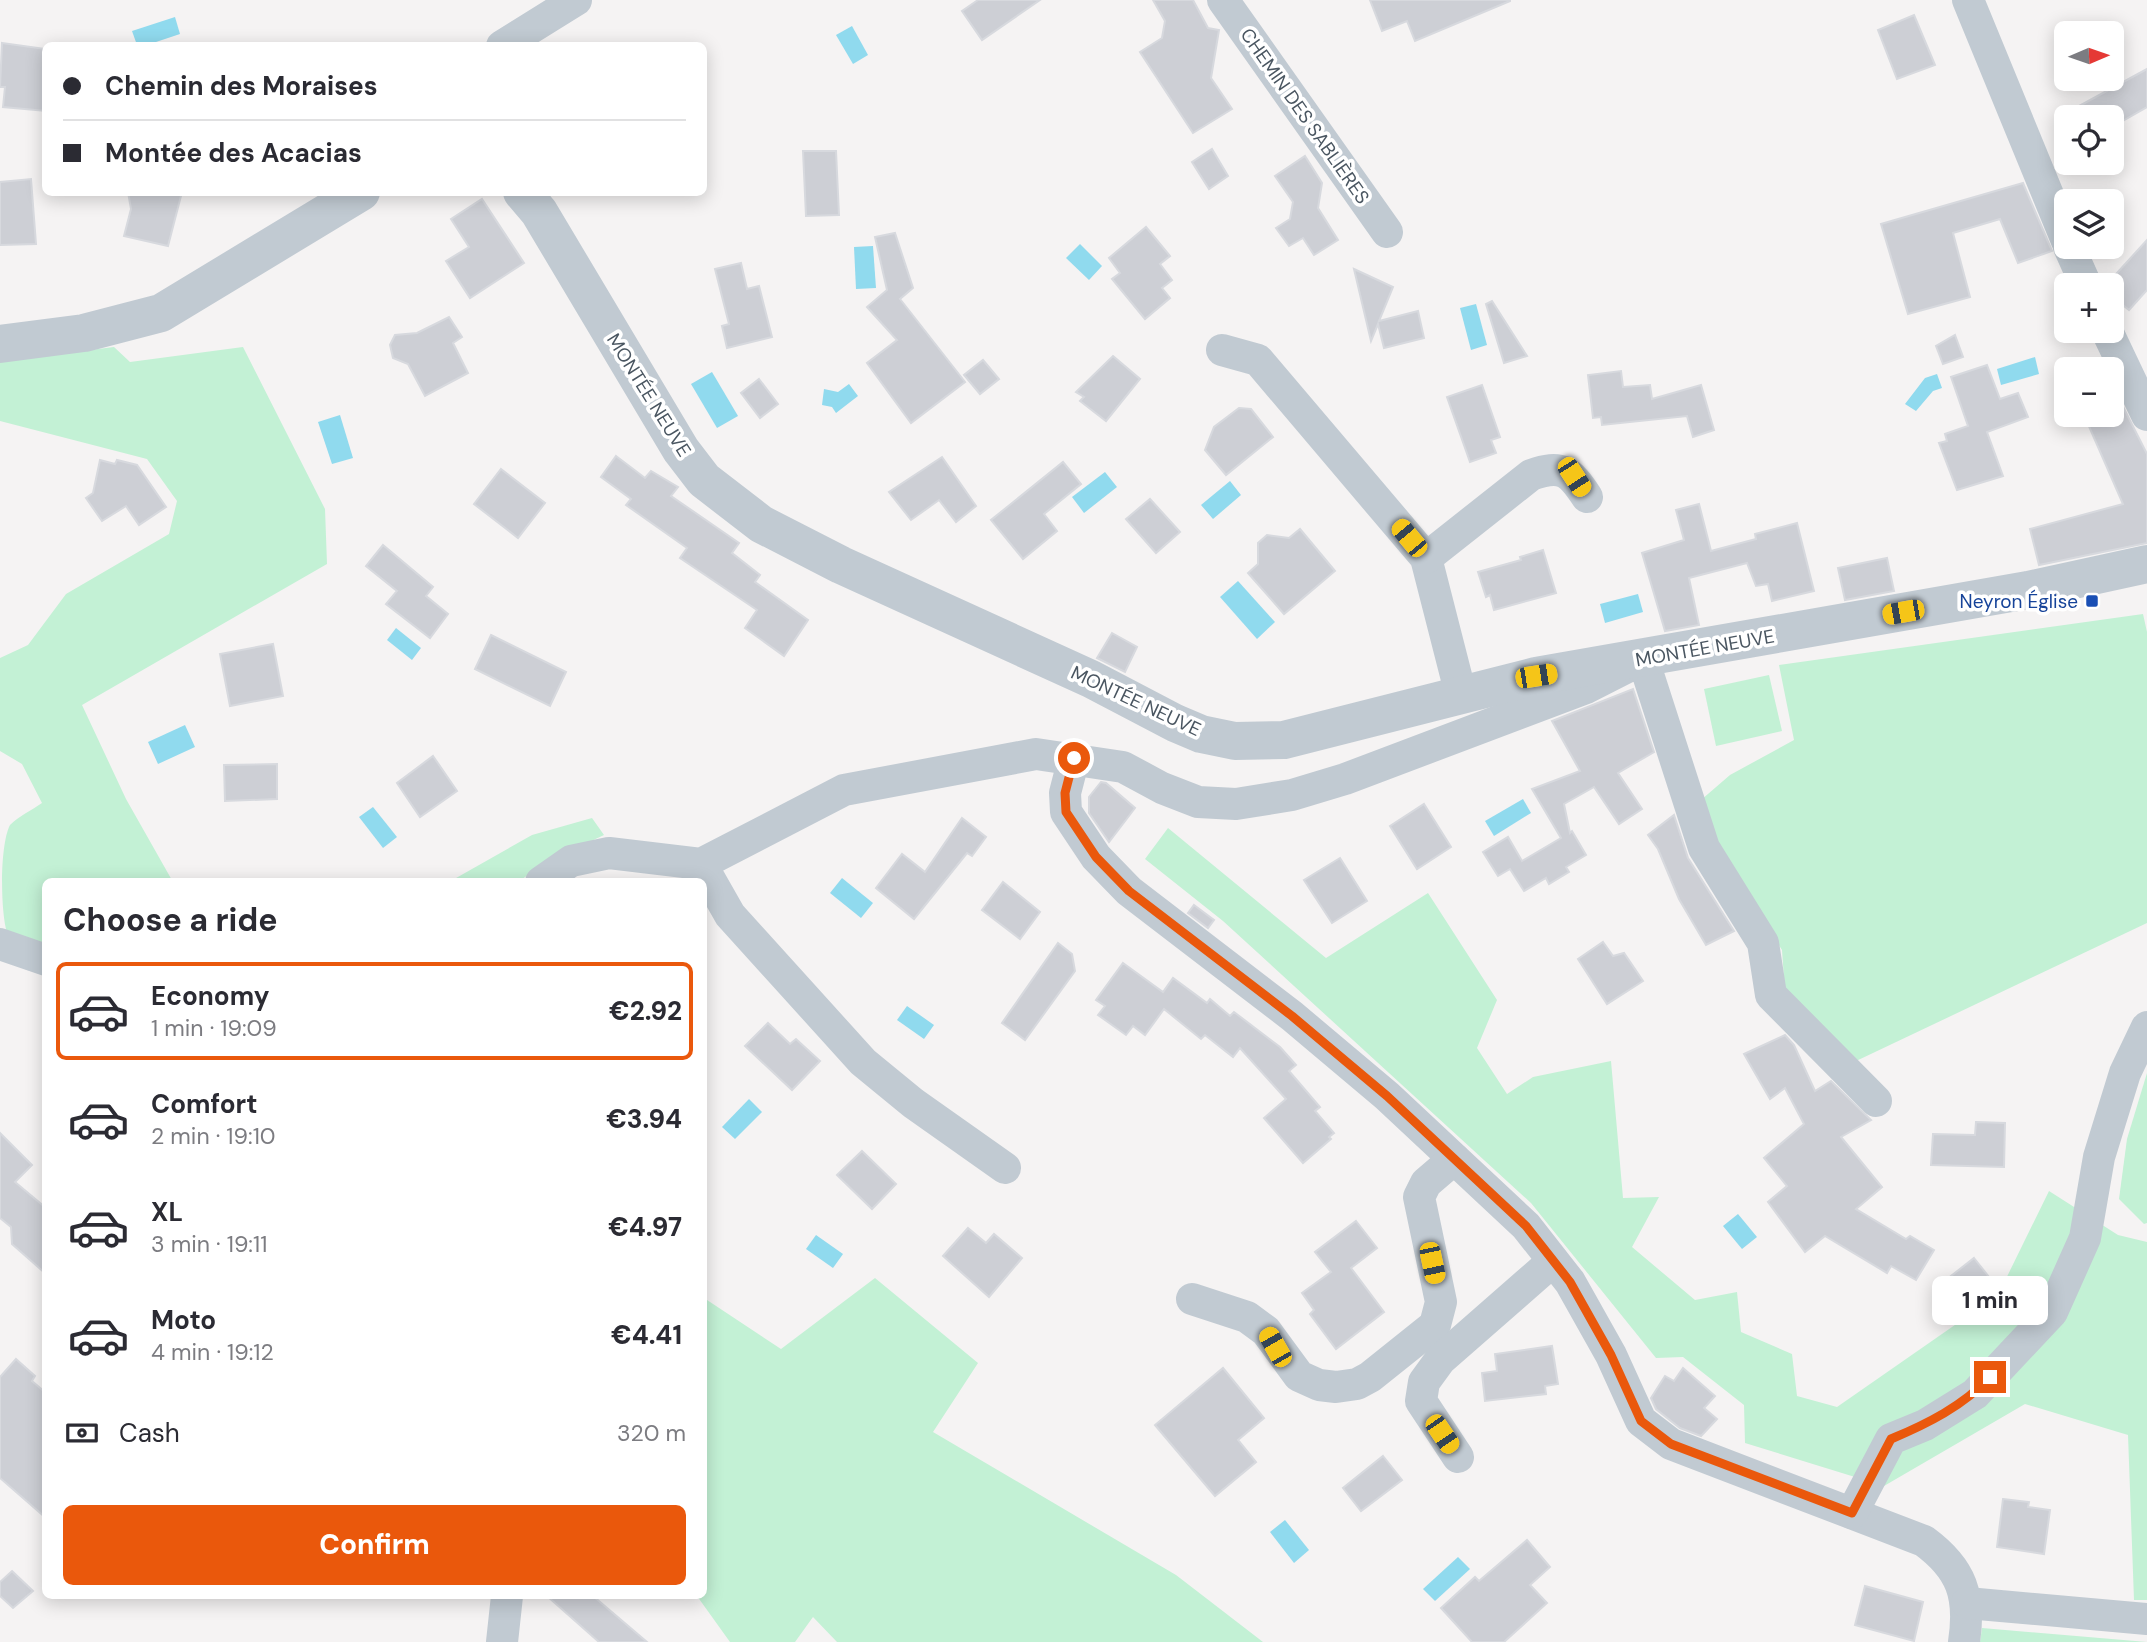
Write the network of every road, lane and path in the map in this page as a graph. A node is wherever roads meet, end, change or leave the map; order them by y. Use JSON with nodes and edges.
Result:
{"nodes":[{"id":1,"x":576,"y":0,"type":"edge"},
{"id":2,"x":1223,"y":0,"type":"edge"},
{"id":3,"x":1968,"y":0,"type":"edge"},
{"id":4,"x":508,"y":42,"type":"edge"},
{"id":5,"x":354,"y":196,"type":"edge"},
{"id":6,"x":525,"y":196,"type":"edge"},
{"id":7,"x":2054,"y":209,"type":"edge"},
{"id":8,"x":1387,"y":232,"type":"dead end"},
{"id":9,"x":2113,"y":343,"type":"edge"},
{"id":10,"x":0,"y":344,"type":"edge"},
{"id":11,"x":1222,"y":350,"type":"dead end"},
{"id":12,"x":2147,"y":415,"type":"edge"},
{"id":13,"x":1587,"y":497,"type":"dead end"},
{"id":14,"x":1426,"y":558,"type":"junction"},
{"id":15,"x":2147,"y":565,"type":"edge"},
{"id":16,"x":1643,"y":659,"type":"junction"},
{"id":17,"x":1461,"y":695,"type":"junction"},
{"id":18,"x":1065,"y":757,"type":"junction"},
{"id":19,"x":701,"y":864,"type":"junction"},
{"id":20,"x":547,"y":878,"type":"edge"},
{"id":21,"x":0,"y":944,"type":"edge"},
{"id":22,"x":42,"y":959,"type":"edge"},
{"id":23,"x":2147,"y":1027,"type":"edge"},
{"id":24,"x":1876,"y":1101,"type":"dead end"},
{"id":25,"x":1454,"y":1159,"type":"junction"},
{"id":26,"x":1005,"y":1168,"type":"dead end"},
{"id":27,"x":1553,"y":1261,"type":"junction"},
{"id":28,"x":1192,"y":1298,"type":"dead end"},
{"id":29,"x":1458,"y":1457,"type":"dead end"},
{"id":30,"x":1852,"y":1513,"type":"junction"},
{"id":31,"x":507,"y":1599,"type":"edge"},
{"id":32,"x":1967,"y":1603,"type":"junction"},
{"id":33,"x":2147,"y":1619,"type":"edge"},
{"id":34,"x":502,"y":1642,"type":"edge"},
{"id":35,"x":1964,"y":1642,"type":"edge"}],
"edges":[{"from":1,"to":4,"type":"street"},
{"from":2,"to":8,"type":"street","name":"CHEMIN DES SABLIÈRES"},
{"from":3,"to":7,"type":"street"},
{"from":5,"to":10,"type":"street"},
{"from":6,"to":17,"type":"street","name":"MONTÉE NEUVE"},
{"from":9,"to":12,"type":"street"},
{"from":11,"to":14,"type":"street"},
{"from":13,"to":14,"type":"street"},
{"from":14,"to":17,"type":"street"},
{"from":15,"to":16,"type":"street","name":"MONTÉE NEUVE"},
{"from":16,"to":17,"type":"street","name":"MONTÉE NEUVE"},
{"from":16,"to":18,"type":"street"},
{"from":16,"to":24,"type":"street"},
{"from":18,"to":19,"type":"street"},
{"from":18,"to":25,"type":"street"},
{"from":19,"to":20,"type":"street"},
{"from":19,"to":26,"type":"street"},
{"from":21,"to":22,"type":"street"},
{"from":23,"to":30,"type":"street"},
{"from":25,"to":27,"type":"street"},
{"from":25,"to":28,"type":"street"},
{"from":27,"to":29,"type":"street"},
{"from":27,"to":30,"type":"street"},
{"from":30,"to":32,"type":"street"},
{"from":31,"to":34,"type":"street"},
{"from":32,"to":33,"type":"street"},
{"from":32,"to":35,"type":"street"}]}
